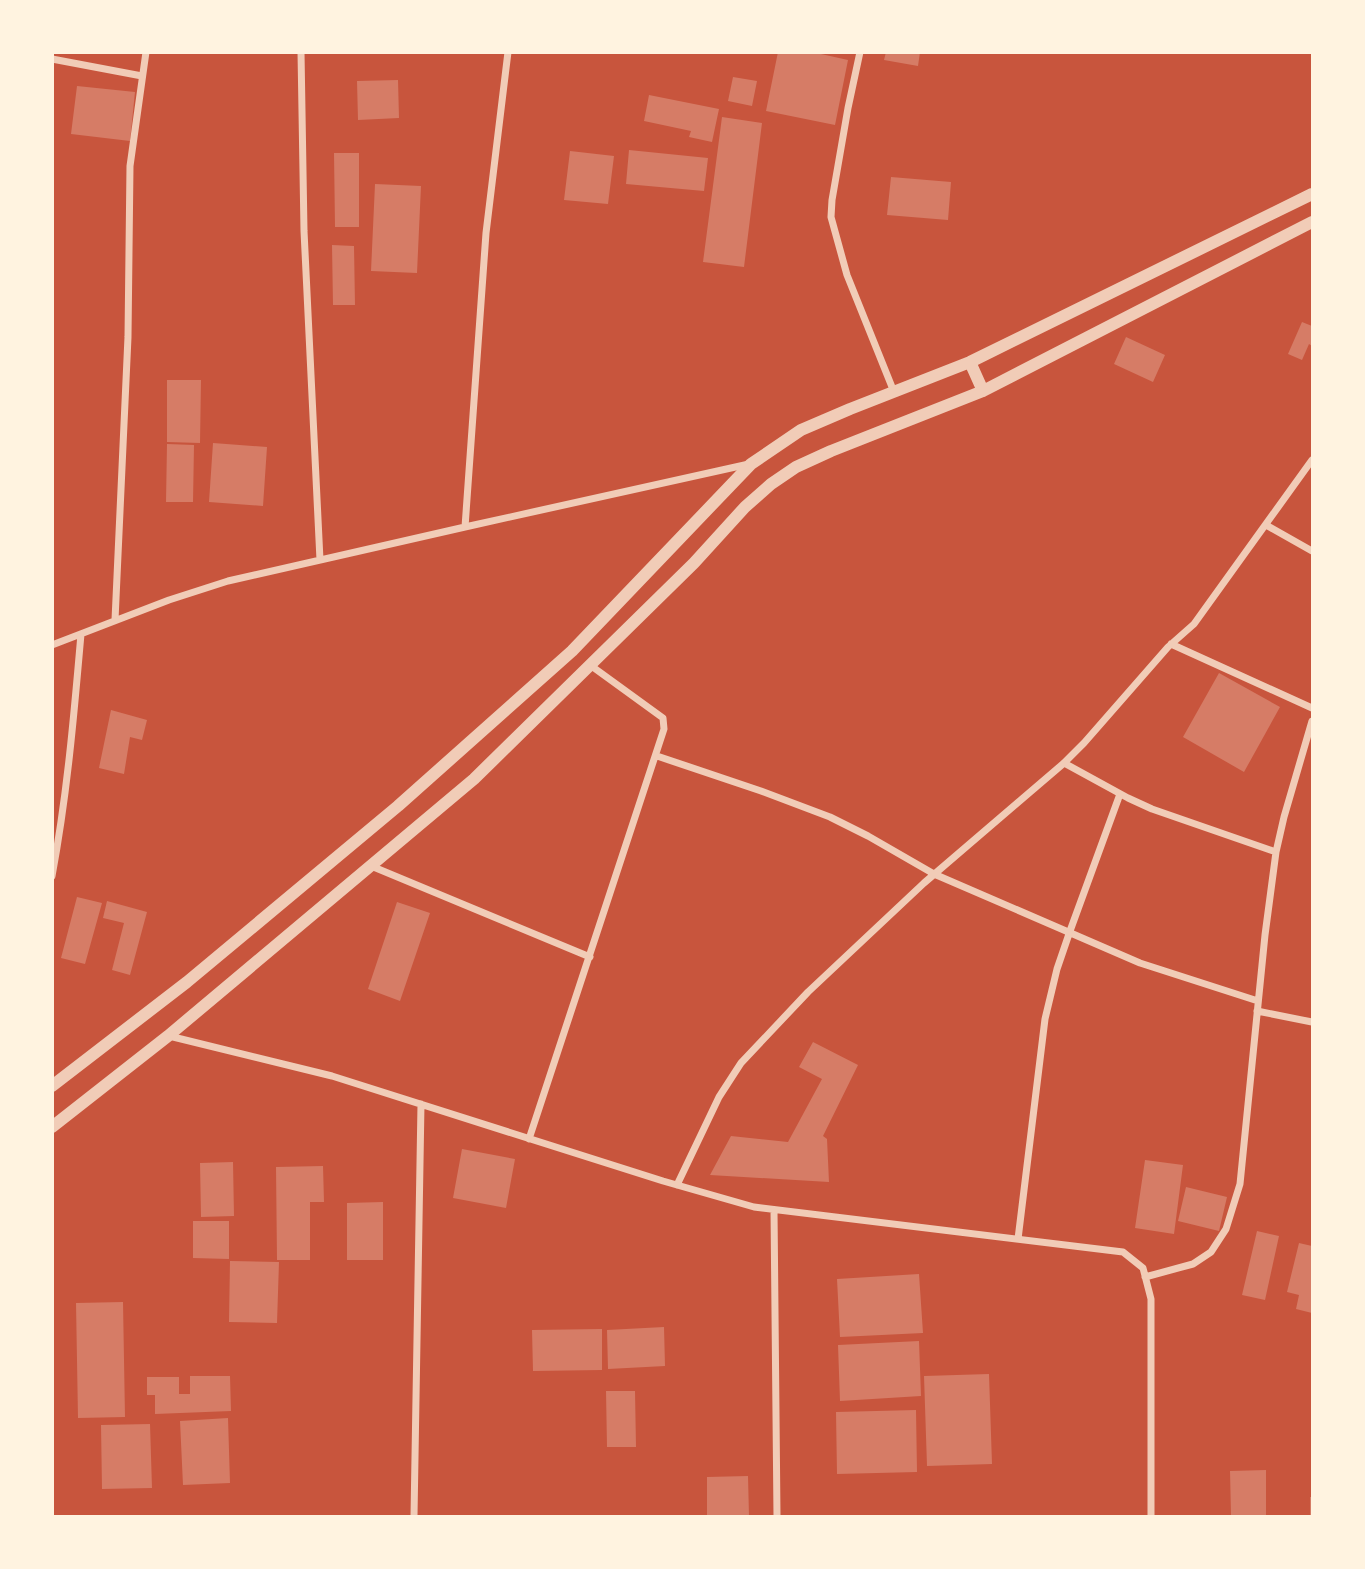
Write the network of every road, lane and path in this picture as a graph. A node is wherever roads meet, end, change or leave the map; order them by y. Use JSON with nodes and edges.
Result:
{"nodes":[{"id":1,"x":146,"y":52,"type":"edge"},
{"id":2,"x":301,"y":52,"type":"edge"},
{"id":3,"x":508,"y":52,"type":"edge"},
{"id":4,"x":860,"y":52,"type":"edge"},
{"id":5,"x":52,"y":59,"type":"edge"},
{"id":6,"x":142,"y":76,"type":"junction"},
{"id":7,"x":1312,"y":194,"type":"edge"},
{"id":8,"x":1312,"y":222,"type":"edge"},
{"id":9,"x":970,"y":362,"type":"junction"},
{"id":10,"x":983,"y":391,"type":"junction"},
{"id":11,"x":894,"y":392,"type":"junction"},
{"id":12,"x":1312,"y":460,"type":"edge"},
{"id":13,"x":751,"y":464,"type":"junction"},
{"id":14,"x":1266,"y":525,"type":"junction"},
{"id":15,"x":465,"y":527,"type":"junction"},
{"id":16,"x":1312,"y":551,"type":"edge"},
{"id":17,"x":320,"y":560,"type":"junction"},
{"id":18,"x":115,"y":620,"type":"junction"},
{"id":19,"x":81,"y":634,"type":"junction"},
{"id":20,"x":1171,"y":644,"type":"junction"},
{"id":21,"x":52,"y":645,"type":"edge"},
{"id":22,"x":590,"y":665,"type":"junction"},
{"id":23,"x":1312,"y":708,"type":"edge"},
{"id":24,"x":1312,"y":721,"type":"edge"},
{"id":25,"x":657,"y":756,"type":"junction"},
{"id":26,"x":1063,"y":763,"type":"junction"},
{"id":27,"x":1120,"y":794,"type":"junction"},
{"id":28,"x":1276,"y":852,"type":"junction"},
{"id":29,"x":371,"y":866,"type":"junction"},
{"id":30,"x":934,"y":874,"type":"junction"},
{"id":31,"x":52,"y":876,"type":"edge"},
{"id":32,"x":1070,"y":931,"type":"junction"},
{"id":33,"x":590,"y":957,"type":"junction"},
{"id":34,"x":1258,"y":1001,"type":"junction"},
{"id":35,"x":1257,"y":1011,"type":"junction"},
{"id":36,"x":1312,"y":1023,"type":"edge"},
{"id":37,"x":168,"y":1036,"type":"junction"},
{"id":38,"x":52,"y":1086,"type":"edge"},
{"id":39,"x":421,"y":1104,"type":"junction"},
{"id":40,"x":52,"y":1128,"type":"edge"},
{"id":41,"x":529,"y":1139,"type":"junction"},
{"id":42,"x":677,"y":1185,"type":"junction"},
{"id":43,"x":774,"y":1210,"type":"junction"},
{"id":44,"x":1018,"y":1239,"type":"junction"},
{"id":45,"x":1145,"y":1277,"type":"junction"},
{"id":46,"x":414,"y":1517,"type":"edge"},
{"id":47,"x":777,"y":1517,"type":"edge"},
{"id":48,"x":1151,"y":1517,"type":"edge"}],
"edges":[{"from":1,"to":6,"type":"street"},
{"from":2,"to":17,"type":"street"},
{"from":3,"to":15,"type":"street"},
{"from":4,"to":11,"type":"street"},
{"from":5,"to":6,"type":"street"},
{"from":6,"to":18,"type":"street"},
{"from":7,"to":9,"type":"street"},
{"from":8,"to":10,"type":"street"},
{"from":9,"to":10,"type":"street"},
{"from":9,"to":11,"type":"street"},
{"from":10,"to":22,"type":"street"},
{"from":11,"to":13,"type":"street"},
{"from":12,"to":14,"type":"street"},
{"from":13,"to":15,"type":"street"},
{"from":13,"to":38,"type":"street"},
{"from":14,"to":16,"type":"street"},
{"from":14,"to":20,"type":"street"},
{"from":15,"to":17,"type":"street"},
{"from":17,"to":18,"type":"street"},
{"from":18,"to":19,"type":"street"},
{"from":19,"to":21,"type":"street"},
{"from":19,"to":31,"type":"street"},
{"from":20,"to":23,"type":"street"},
{"from":20,"to":26,"type":"street"},
{"from":22,"to":25,"type":"street"},
{"from":22,"to":29,"type":"street"},
{"from":24,"to":28,"type":"street"},
{"from":25,"to":30,"type":"street"},
{"from":25,"to":33,"type":"street"},
{"from":26,"to":27,"type":"street"},
{"from":26,"to":30,"type":"street"},
{"from":27,"to":28,"type":"street"},
{"from":27,"to":32,"type":"street"},
{"from":28,"to":34,"type":"street"},
{"from":29,"to":33,"type":"street"},
{"from":29,"to":37,"type":"street"},
{"from":30,"to":32,"type":"street"},
{"from":30,"to":42,"type":"street"},
{"from":32,"to":34,"type":"street"},
{"from":32,"to":44,"type":"street"},
{"from":33,"to":41,"type":"street"},
{"from":34,"to":35,"type":"street"},
{"from":35,"to":36,"type":"street"},
{"from":35,"to":45,"type":"street"},
{"from":37,"to":39,"type":"street"},
{"from":37,"to":40,"type":"street"},
{"from":39,"to":41,"type":"street"},
{"from":39,"to":46,"type":"street"},
{"from":41,"to":42,"type":"street"},
{"from":42,"to":43,"type":"street"},
{"from":43,"to":44,"type":"street"},
{"from":43,"to":47,"type":"street"},
{"from":44,"to":45,"type":"street"},
{"from":45,"to":48,"type":"street"}]}
